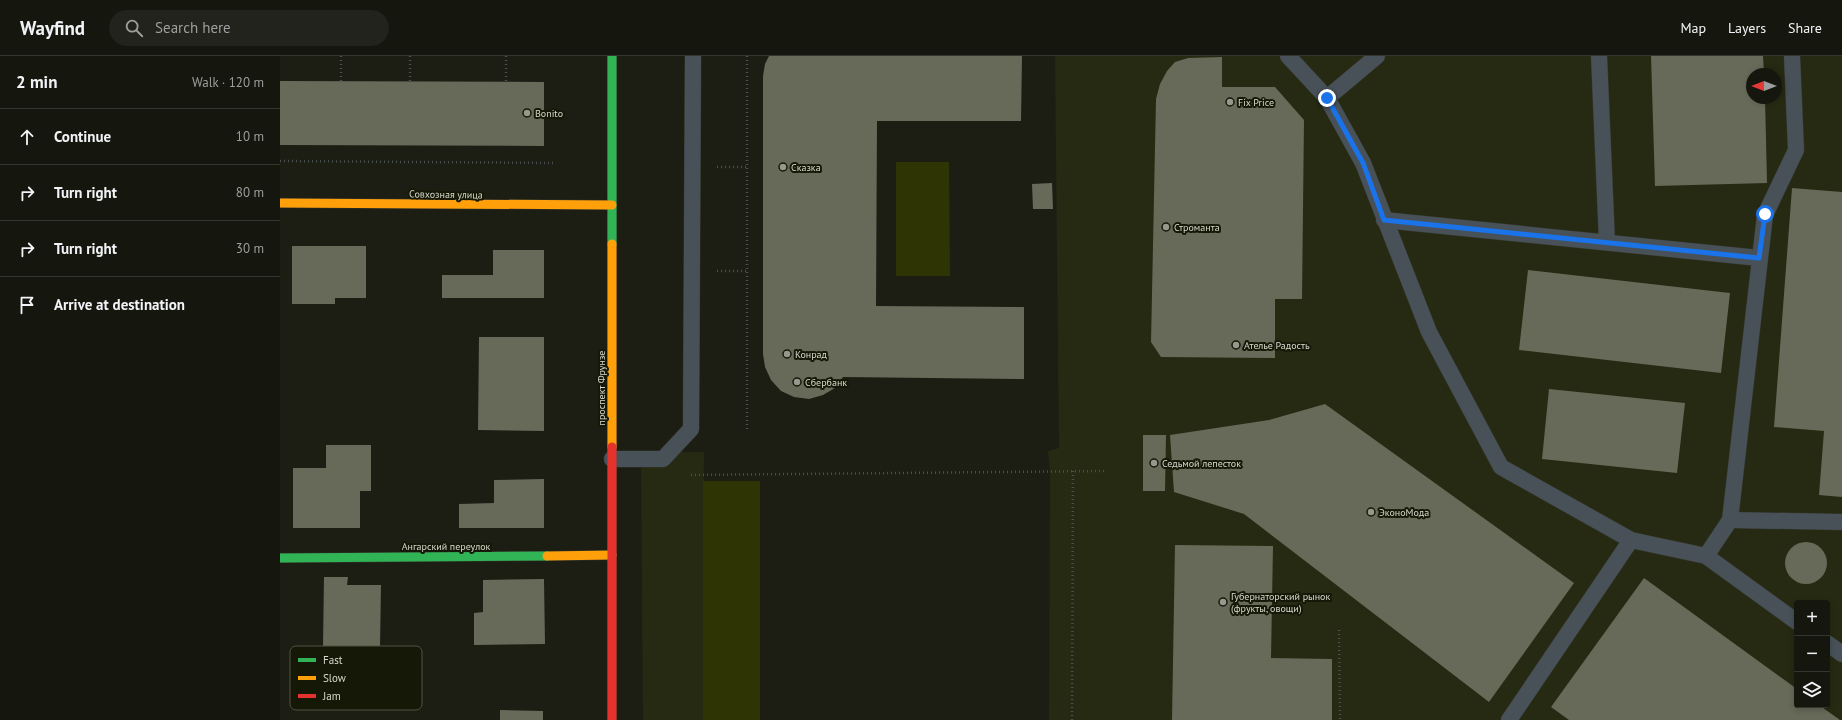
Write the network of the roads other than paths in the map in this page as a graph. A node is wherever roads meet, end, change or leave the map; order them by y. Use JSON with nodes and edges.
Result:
{"nodes":[{"id":1,"x":612,"y":56,"type":"edge"},
{"id":2,"x":693,"y":56,"type":"edge"},
{"id":3,"x":1288,"y":56,"type":"edge"},
{"id":4,"x":1377,"y":56,"type":"edge"},
{"id":5,"x":1599,"y":56,"type":"edge"},
{"id":6,"x":1792,"y":56,"type":"edge"},
{"id":7,"x":1327,"y":98,"type":"junction"},
{"id":8,"x":280,"y":204,"type":"edge"},
{"id":9,"x":612,"y":205,"type":"junction"},
{"id":10,"x":1384,"y":220,"type":"junction"},
{"id":11,"x":1607,"y":242,"type":"junction"},
{"id":12,"x":1759,"y":258,"type":"junction"},
{"id":13,"x":612,"y":460,"type":"junction"},
{"id":14,"x":1730,"y":520,"type":"junction"},
{"id":15,"x":1842,"y":522,"type":"edge"},
{"id":16,"x":1631,"y":540,"type":"junction"},
{"id":17,"x":612,"y":555,"type":"junction"},
{"id":18,"x":1706,"y":556,"type":"junction"},
{"id":19,"x":280,"y":558,"type":"edge"},
{"id":20,"x":1794,"y":620,"type":"edge"},
{"id":21,"x":1830,"y":645,"type":"edge"},
{"id":22,"x":1842,"y":654,"type":"edge"},
{"id":23,"x":612,"y":720,"type":"edge"},
{"id":24,"x":1509,"y":720,"type":"edge"}],
"edges":[{"from":1,"to":9,"type":"main road","name":"проспект Фрунзе"},
{"from":2,"to":13,"type":"lane"},
{"from":3,"to":7,"type":"lane"},
{"from":4,"to":7,"type":"lane"},
{"from":5,"to":11,"type":"lane"},
{"from":6,"to":12,"type":"lane"},
{"from":7,"to":10,"type":"lane"},
{"from":8,"to":9,"type":"main road","name":"Совхозная улица"},
{"from":9,"to":13,"type":"main road","name":"проспект Фрунзе"},
{"from":10,"to":11,"type":"lane"},
{"from":10,"to":16,"type":"lane"},
{"from":11,"to":12,"type":"lane"},
{"from":12,"to":14,"type":"lane"},
{"from":13,"to":17,"type":"main road","name":"проспект Фрунзе"},
{"from":14,"to":15,"type":"lane"},
{"from":14,"to":18,"type":"lane"},
{"from":16,"to":18,"type":"lane"},
{"from":16,"to":24,"type":"lane"},
{"from":17,"to":19,"type":"main road","name":"Ангарский переулок"},
{"from":17,"to":23,"type":"main road","name":"проспект Фрунзе"},
{"from":18,"to":20,"type":"lane"},
{"from":21,"to":22,"type":"lane"}]}
